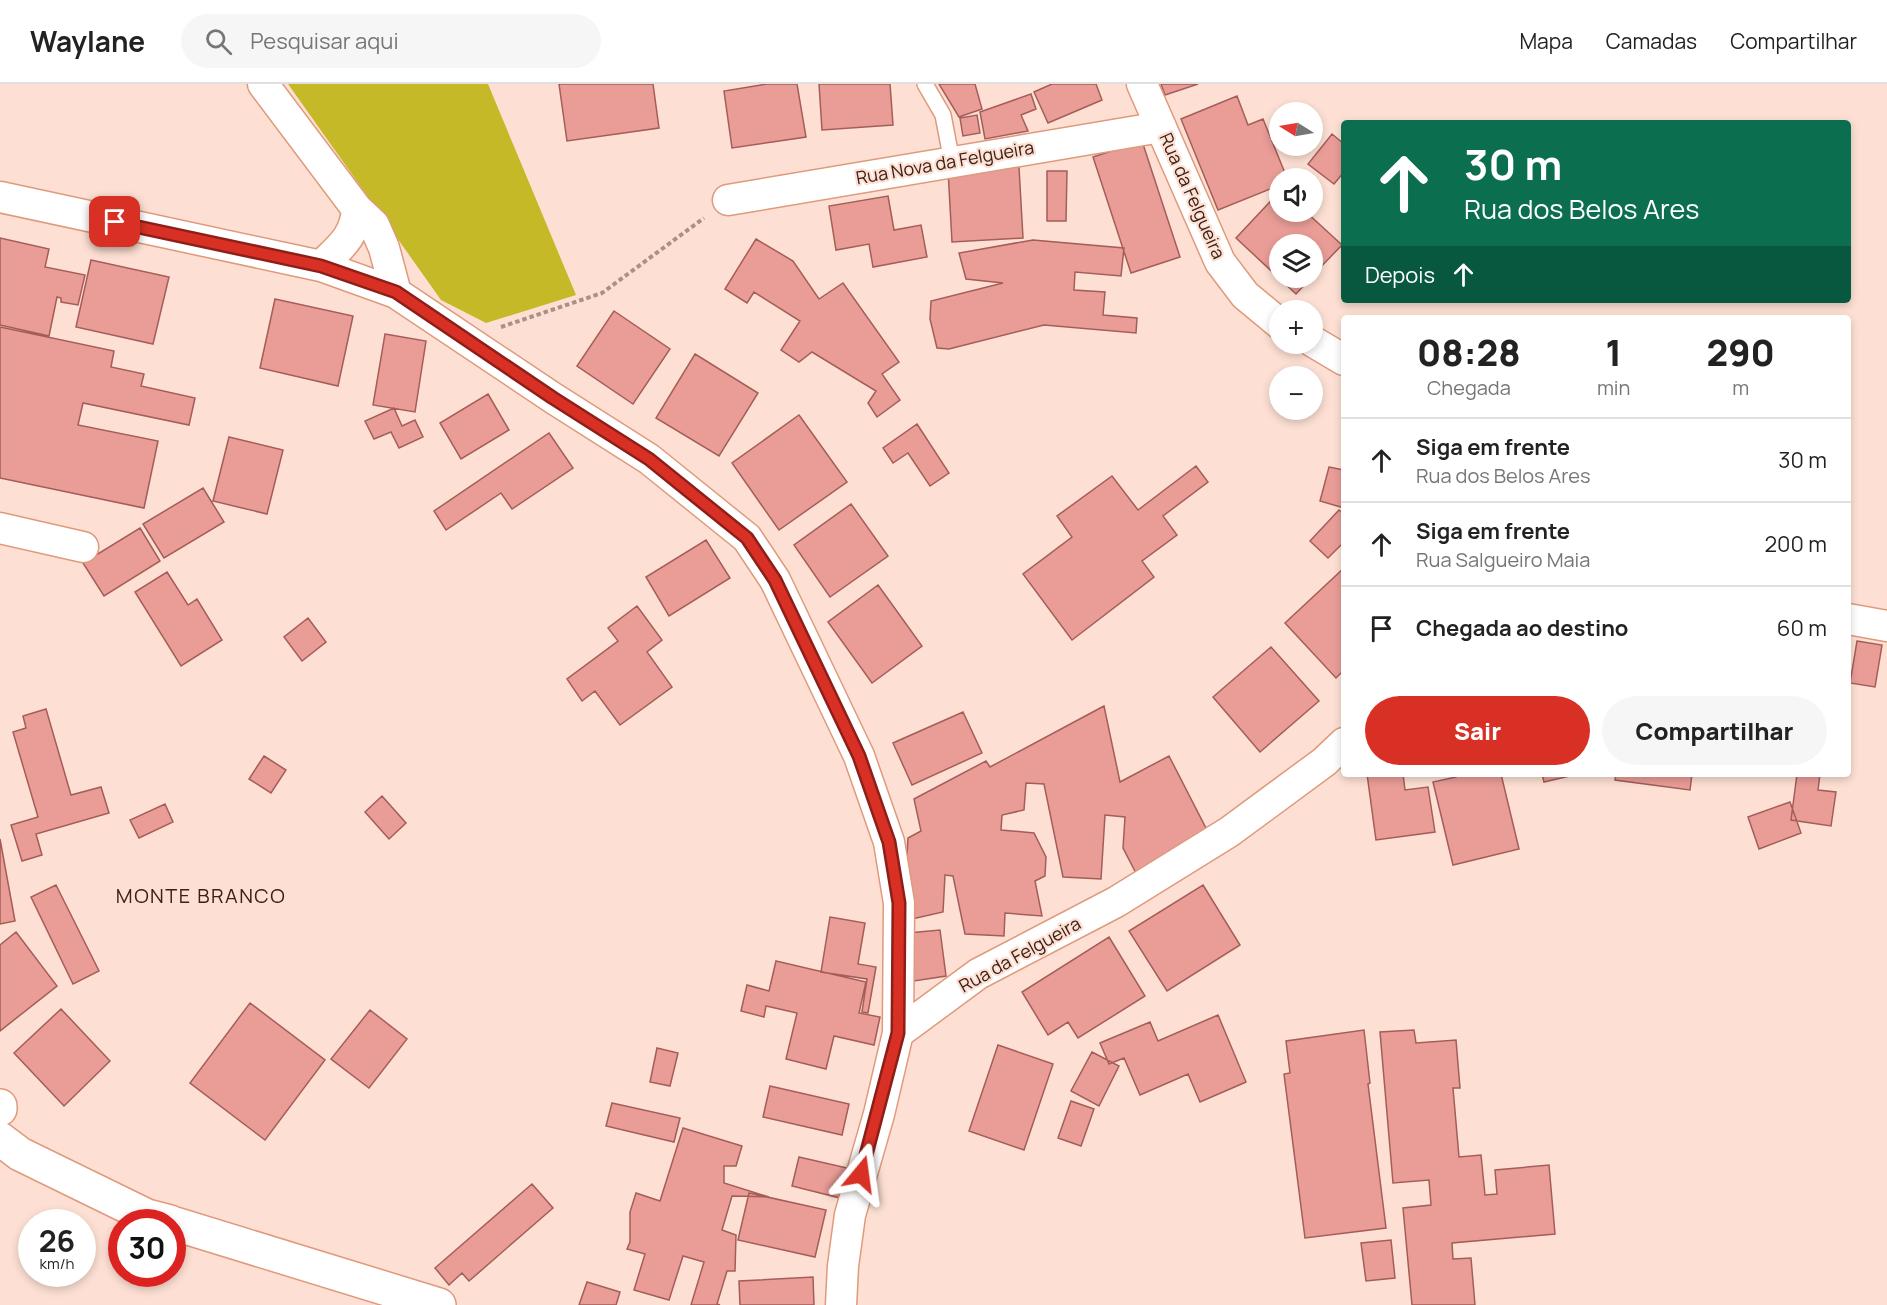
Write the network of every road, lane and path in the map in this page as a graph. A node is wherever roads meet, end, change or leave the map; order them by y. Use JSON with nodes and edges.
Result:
{"nodes":[{"id":1,"x":263,"y":84,"type":"edge"},
{"id":2,"x":925,"y":84,"type":"edge"},
{"id":3,"x":1142,"y":84,"type":"edge"},
{"id":4,"x":1161,"y":127,"type":"junction"},
{"id":5,"x":952,"y":162,"type":"junction"},
{"id":6,"x":0,"y":198,"type":"edge"},
{"id":7,"x":728,"y":200,"type":"joint"},
{"id":8,"x":357,"y":208,"type":"junction"},
{"id":9,"x":321,"y":266,"type":"junction"},
{"id":10,"x":396,"y":292,"type":"junction"},
{"id":11,"x":1269,"y":315,"type":"edge"},
{"id":12,"x":464,"y":338,"type":"junction"},
{"id":13,"x":1323,"y":348,"type":"edge"},
{"id":14,"x":1341,"y":358,"type":"edge"},
{"id":15,"x":0,"y":528,"type":"edge"},
{"id":16,"x":83,"y":548,"type":"dead end"},
{"id":17,"x":1851,"y":620,"type":"edge"},
{"id":18,"x":1887,"y":626,"type":"edge"},
{"id":19,"x":1341,"y":746,"type":"edge"},
{"id":20,"x":898,"y":1033,"type":"junction"},
{"id":21,"x":0,"y":1139,"type":"edge"},
{"id":22,"x":133,"y":1209,"type":"edge"},
{"id":23,"x":186,"y":1228,"type":"edge"},
{"id":24,"x":439,"y":1305,"type":"edge"},
{"id":25,"x":841,"y":1305,"type":"edge"}],
"edges":[{"from":1,"to":8,"type":"street"},
{"from":2,"to":5,"type":"lane"},
{"from":3,"to":4,"type":"street","name":"Rua da Felgueira"},
{"from":4,"to":5,"type":"street","name":"Rua Nova da Felgueira"},
{"from":4,"to":11,"type":"street","name":"Rua da Felgueira"},
{"from":5,"to":7,"type":"street","name":"Rua Nova da Felgueira"},
{"from":6,"to":9,"type":"street"},
{"from":7,"to":12,"type":"path"},
{"from":8,"to":9,"type":"street"},
{"from":8,"to":10,"type":"street"},
{"from":9,"to":10,"type":"street"},
{"from":10,"to":12,"type":"street"},
{"from":12,"to":20,"type":"street"},
{"from":13,"to":14,"type":"street"},
{"from":15,"to":16,"type":"street"},
{"from":17,"to":18,"type":"street"},
{"from":19,"to":20,"type":"street","name":"Rua da Felgueira"},
{"from":20,"to":25,"type":"street"},
{"from":21,"to":22,"type":"street"},
{"from":23,"to":24,"type":"street"}]}
